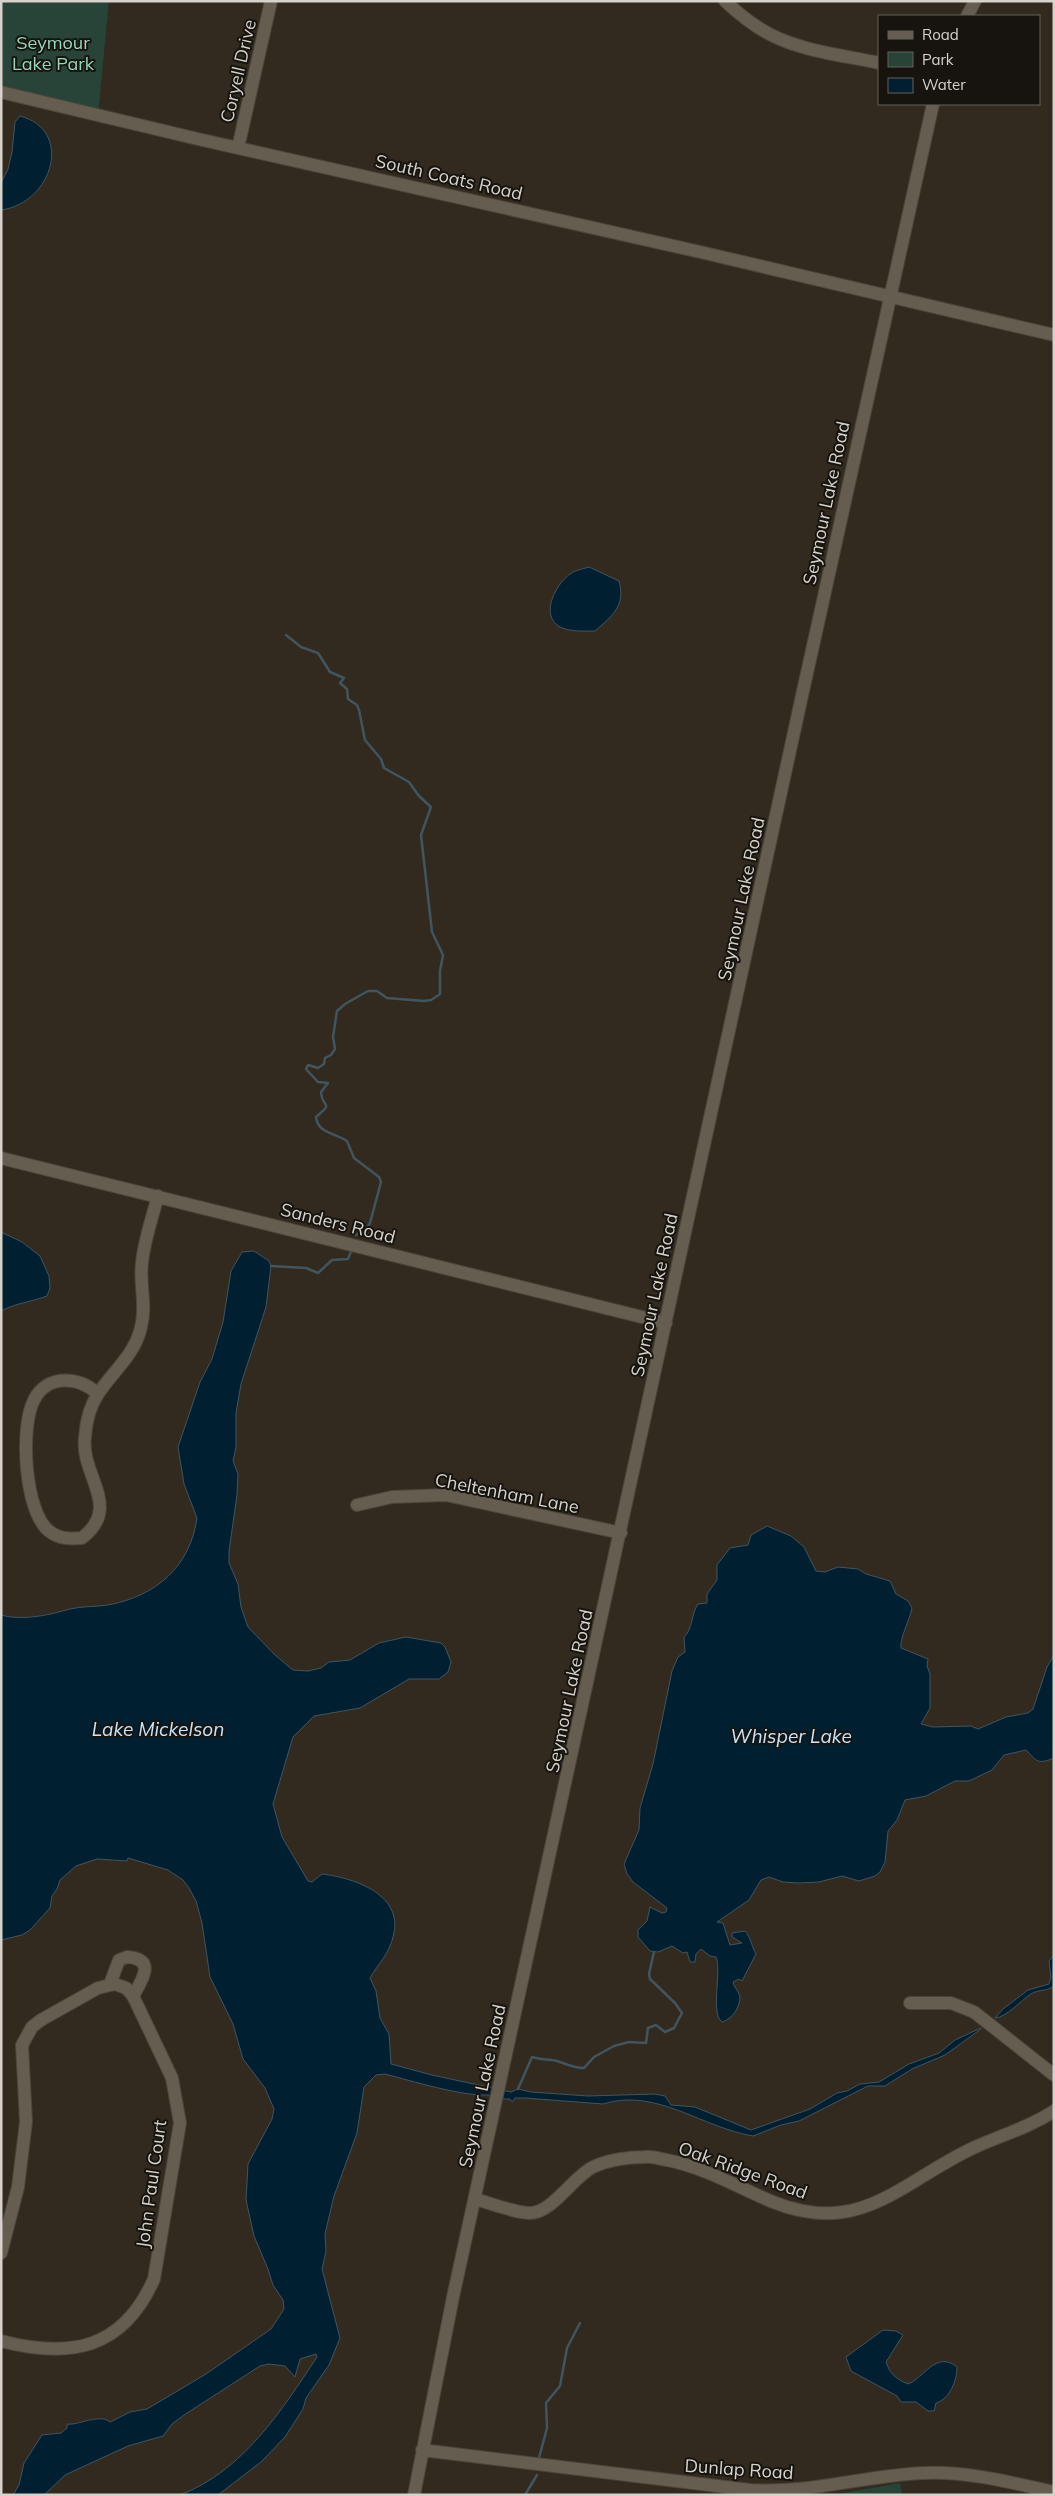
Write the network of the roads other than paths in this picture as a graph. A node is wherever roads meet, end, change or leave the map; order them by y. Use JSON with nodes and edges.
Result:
{"nodes":[{"id":1,"x":271,"y":1,"type":"edge"},
{"id":2,"x":725,"y":1,"type":"edge"},
{"id":3,"x":975,"y":1,"type":"edge"},
{"id":4,"x":967,"y":15,"type":"edge"},
{"id":5,"x":878,"y":63,"type":"edge"},
{"id":6,"x":1,"y":92,"type":"edge"},
{"id":7,"x":933,"y":105,"type":"edge"},
{"id":8,"x":238,"y":148,"type":"junction"},
{"id":9,"x":890,"y":297,"type":"junction"},
{"id":10,"x":1054,"y":335,"type":"edge"},
{"id":11,"x":1,"y":1158,"type":"edge"},
{"id":12,"x":158,"y":1196,"type":"junction"},
{"id":13,"x":666,"y":1323,"type":"junction"},
{"id":14,"x":98,"y":1394,"type":"junction"},
{"id":15,"x":357,"y":1505,"type":"dead end"},
{"id":16,"x":621,"y":1533,"type":"junction"},
{"id":17,"x":110,"y":1984,"type":"junction"},
{"id":18,"x":133,"y":1996,"type":"junction"},
{"id":19,"x":910,"y":2003,"type":"dead end"},
{"id":20,"x":1054,"y":2075,"type":"edge"},
{"id":21,"x":1054,"y":2111,"type":"edge"},
{"id":22,"x":475,"y":2200,"type":"junction"},
{"id":23,"x":1,"y":2253,"type":"edge"},
{"id":24,"x":1,"y":2341,"type":"edge"},
{"id":25,"x":422,"y":2450,"type":"junction"},
{"id":26,"x":1054,"y":2492,"type":"edge"},
{"id":27,"x":414,"y":2495,"type":"edge"}],
"edges":[{"from":1,"to":8,"type":"street","name":"Coryell Drive"},
{"from":2,"to":5,"type":"street"},
{"from":3,"to":4,"type":"street"},
{"from":6,"to":8,"type":"street","name":"South Coats Road"},
{"from":7,"to":9,"type":"street","name":"Seymour Lake Road"},
{"from":8,"to":9,"type":"street","name":"South Coats Road"},
{"from":9,"to":10,"type":"street","name":"South Coats Road"},
{"from":9,"to":13,"type":"street","name":"Seymour Lake Road"},
{"from":11,"to":12,"type":"street","name":"Sanders Road"},
{"from":12,"to":13,"type":"street","name":"Sanders Road"},
{"from":12,"to":14,"type":"street"},
{"from":13,"to":16,"type":"street","name":"Seymour Lake Road"},
{"from":14,"to":14,"type":"street"},
{"from":15,"to":16,"type":"street","name":"Cheltenham Lane"},
{"from":16,"to":22,"type":"street","name":"Seymour Lake Road"},
{"from":17,"to":18,"type":"street"},
{"from":17,"to":18,"type":"street"},
{"from":17,"to":23,"type":"street"},
{"from":18,"to":24,"type":"street","name":"John Paul Court"},
{"from":19,"to":20,"type":"street"},
{"from":21,"to":22,"type":"street","name":"Oak Ridge Road"},
{"from":22,"to":25,"type":"street","name":"Seymour Lake Road"},
{"from":25,"to":26,"type":"street","name":"Dunlap Road"},
{"from":25,"to":27,"type":"street","name":"Seymour Lake Road"}]}
